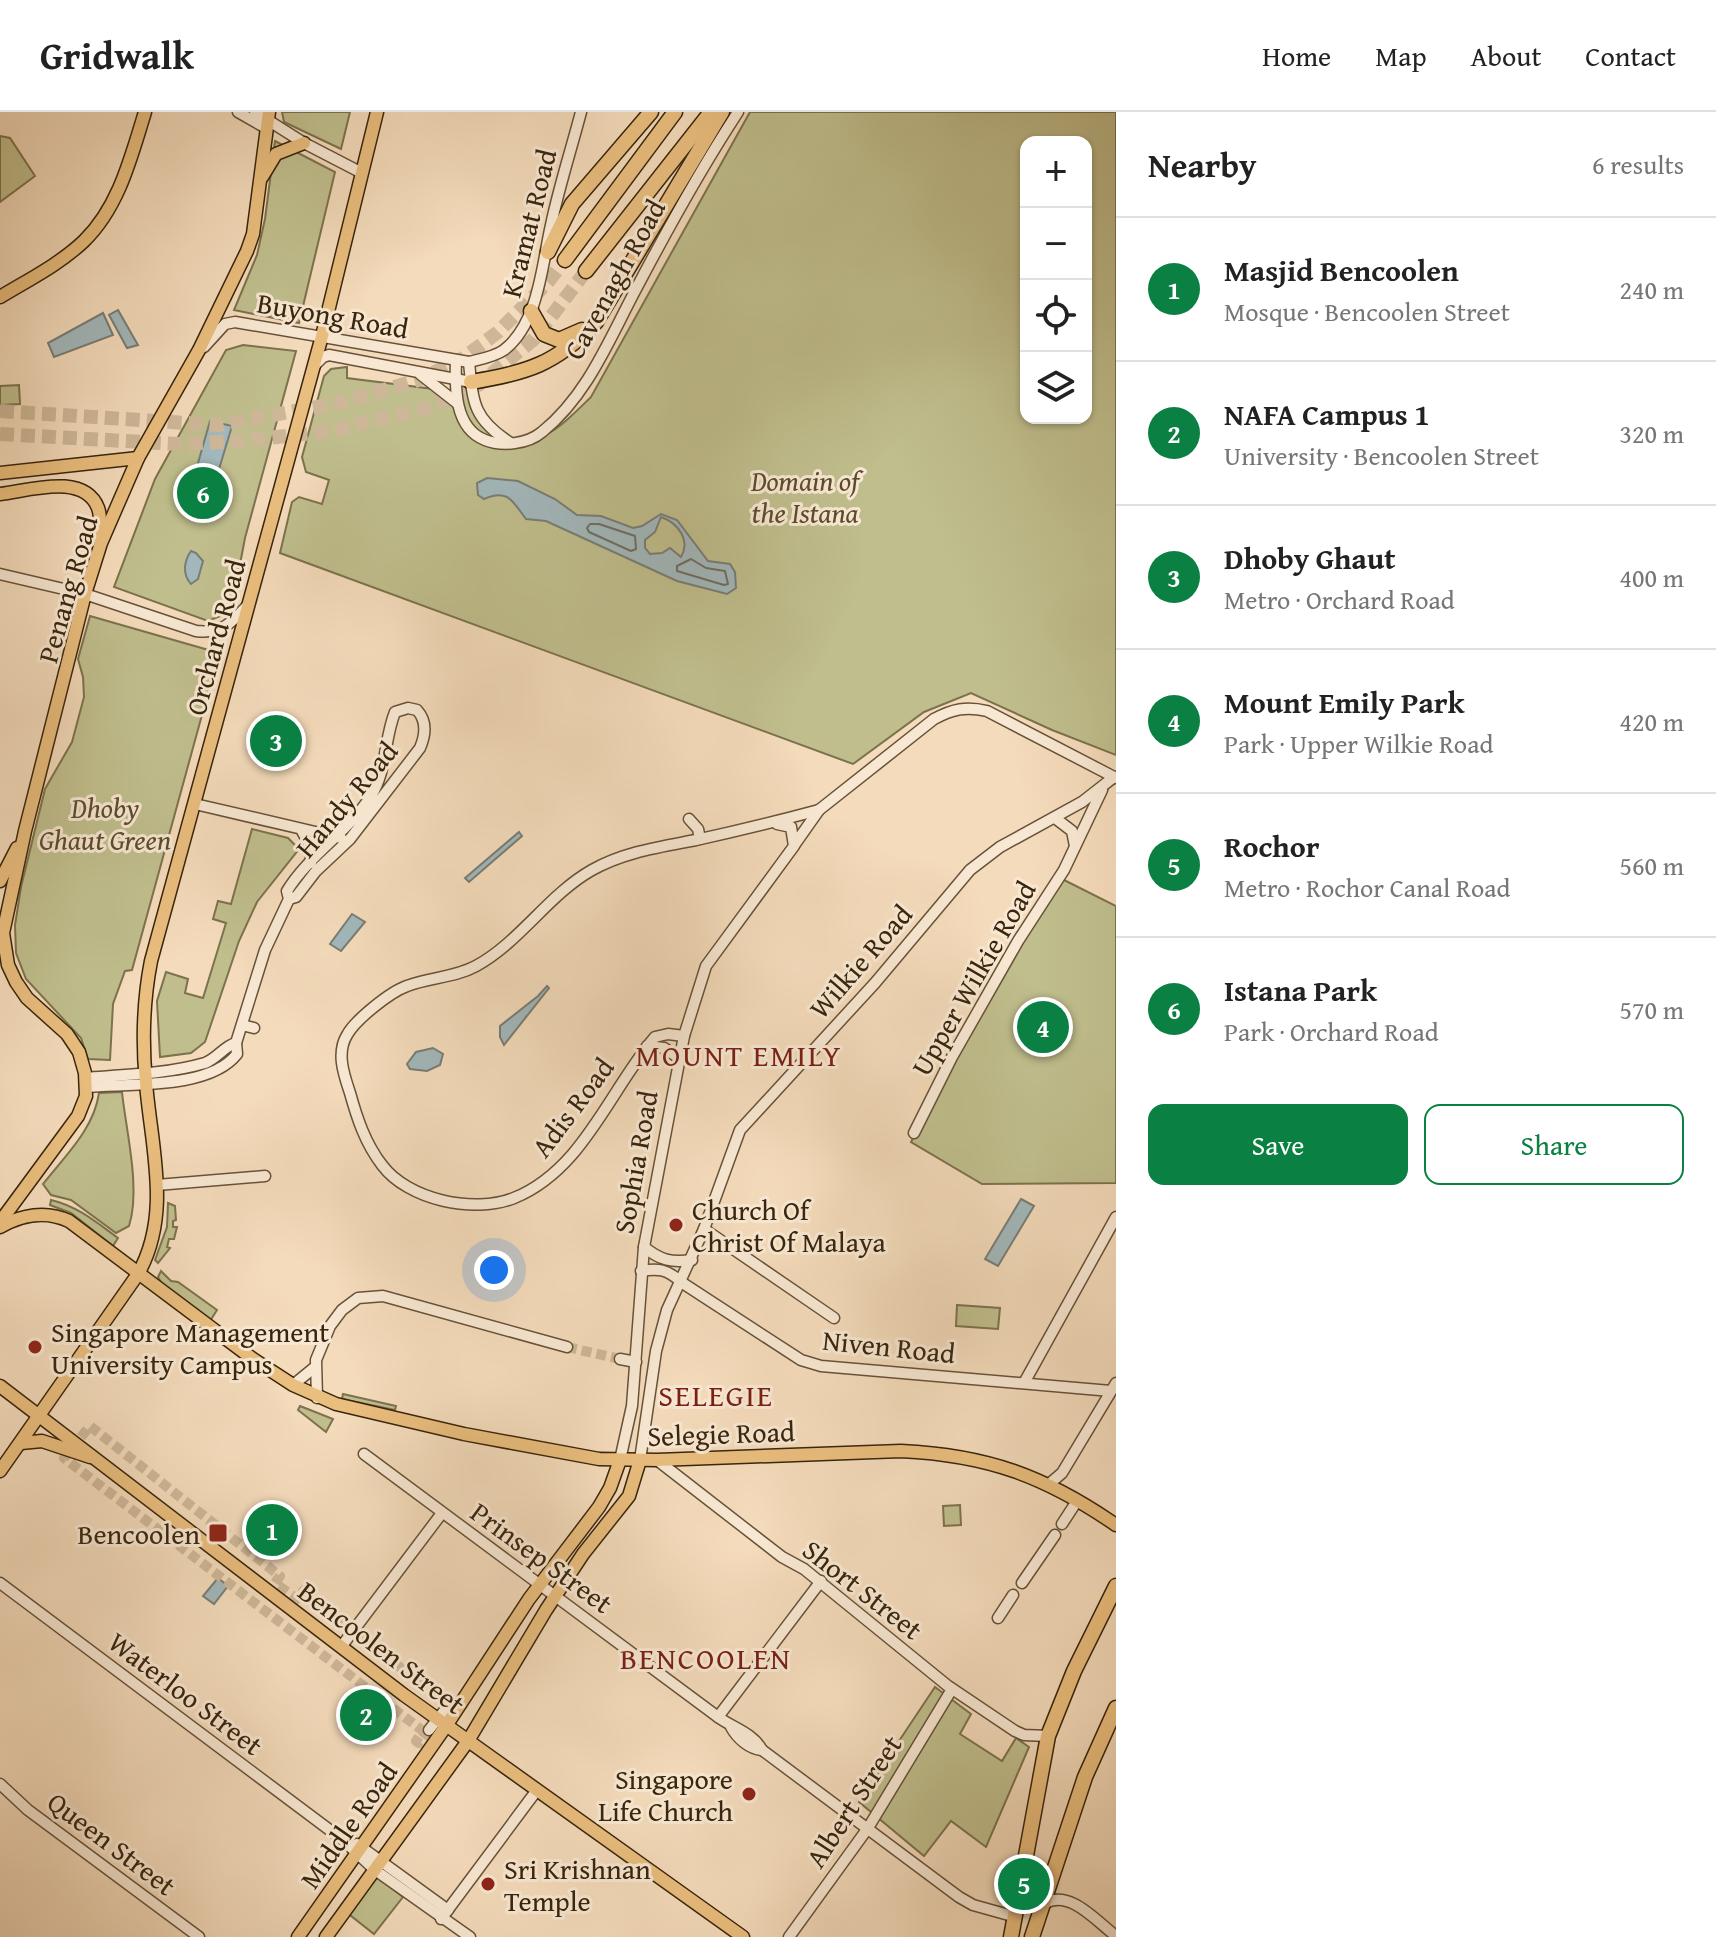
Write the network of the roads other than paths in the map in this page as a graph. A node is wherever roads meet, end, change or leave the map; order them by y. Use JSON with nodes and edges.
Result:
{"nodes":[{"id":1,"x":145,"y":112,"type":"edge"},
{"id":2,"x":238,"y":112,"type":"edge"},
{"id":3,"x":255,"y":112,"type":"edge"},
{"id":4,"x":377,"y":112,"type":"edge"},
{"id":5,"x":581,"y":112,"type":"edge"},
{"id":6,"x":651,"y":112,"type":"edge"},
{"id":7,"x":675,"y":112,"type":"edge"},
{"id":8,"x":711,"y":112,"type":"edge"},
{"id":9,"x":722,"y":112,"type":"edge"},
{"id":10,"x":738,"y":112,"type":"edge"},
{"id":11,"x":267,"y":120,"type":"edge"},
{"id":12,"x":304,"y":143,"type":"junction"},
{"id":13,"x":362,"y":173,"type":"junction"},
{"id":14,"x":260,"y":179,"type":"junction"},
{"id":15,"x":548,"y":252,"type":"junction"},
{"id":16,"x":565,"y":260,"type":"tunnel mouth"},
{"id":17,"x":586,"y":271,"type":"tunnel mouth"},
{"id":18,"x":0,"y":297,"type":"edge"},
{"id":19,"x":531,"y":311,"type":"junction"},
{"id":20,"x":596,"y":322,"type":"junction"},
{"id":21,"x":322,"y":336,"type":"junction"},
{"id":22,"x":199,"y":350,"type":"junction"},
{"id":23,"x":456,"y":360,"type":"junction"},
{"id":24,"x":469,"y":362,"type":"junction"},
{"id":25,"x":314,"y":366,"type":"junction"},
{"id":26,"x":418,"y":373,"type":"junction"},
{"id":27,"x":463,"y":380,"type":"junction"},
{"id":28,"x":457,"y":403,"type":"junction"},
{"id":29,"x":509,"y":442,"type":"junction"},
{"id":30,"x":138,"y":458,"type":"junction"},
{"id":31,"x":27,"y":471,"type":"junction"},
{"id":32,"x":0,"y":473,"type":"edge"},
{"id":33,"x":28,"y":491,"type":"junction"},
{"id":34,"x":0,"y":494,"type":"edge"},
{"id":35,"x":101,"y":543,"type":"junction"},
{"id":36,"x":0,"y":574,"type":"edge"},
{"id":37,"x":85,"y":594,"type":"junction"},
{"id":38,"x":248,"y":605,"type":"junction"},
{"id":39,"x":1115,"y":778,"type":"edge"},
{"id":40,"x":1102,"y":789,"type":"junction"},
{"id":41,"x":195,"y":804,"type":"junction"},
{"id":42,"x":819,"y":810,"type":"junction"},
{"id":43,"x":1055,"y":818,"type":"junction"},
{"id":44,"x":689,"y":819,"type":"dead end"},
{"id":45,"x":771,"y":823,"type":"junction"},
{"id":46,"x":25,"y":831,"type":"junction"},
{"id":47,"x":302,"y":831,"type":"junction"},
{"id":48,"x":336,"y":838,"type":"junction"},
{"id":49,"x":350,"y":839,"type":"junction"},
{"id":50,"x":700,"y":839,"type":"junction"},
{"id":51,"x":1075,"y":848,"type":"junction"},
{"id":52,"x":791,"y":850,"type":"junction"},
{"id":53,"x":311,"y":863,"type":"junction"},
{"id":54,"x":0,"y":881,"type":"edge"},
{"id":55,"x":289,"y":899,"type":"junction"},
{"id":56,"x":242,"y":1025,"type":"junction"},
{"id":57,"x":254,"y":1028,"type":"dead end"},
{"id":58,"x":684,"y":1036,"type":"junction"},
{"id":59,"x":647,"y":1046,"type":"junction"},
{"id":60,"x":679,"y":1058,"type":"junction"},
{"id":61,"x":146,"y":1078,"type":"junction"},
{"id":62,"x":85,"y":1082,"type":"junction"},
{"id":63,"x":914,"y":1133,"type":"dead end"},
{"id":64,"x":265,"y":1176,"type":"dead end"},
{"id":65,"x":157,"y":1185,"type":"junction"},
{"id":66,"x":1116,"y":1217,"type":"edge"},
{"id":67,"x":0,"y":1225,"type":"edge"},
{"id":68,"x":704,"y":1229,"type":"junction"},
{"id":69,"x":644,"y":1247,"type":"junction"},
{"id":70,"x":692,"y":1260,"type":"junction"},
{"id":71,"x":641,"y":1271,"type":"junction"},
{"id":72,"x":138,"y":1274,"type":"junction"},
{"id":73,"x":681,"y":1282,"type":"junction"},
{"id":74,"x":834,"y":1318,"type":"dead end"},
{"id":75,"x":567,"y":1347,"type":"tunnel mouth"},
{"id":76,"x":620,"y":1359,"type":"tunnel mouth"},
{"id":77,"x":636,"y":1362,"type":"junction"},
{"id":78,"x":315,"y":1367,"type":"junction"},
{"id":79,"x":1024,"y":1383,"type":"junction"},
{"id":80,"x":293,"y":1385,"type":"junction"},
{"id":81,"x":0,"y":1386,"type":"edge"},
{"id":82,"x":1114,"y":1387,"type":"edge"},
{"id":83,"x":317,"y":1398,"type":"junction"},
{"id":84,"x":40,"y":1415,"type":"junction"},
{"id":85,"x":21,"y":1443,"type":"junction"},
{"id":86,"x":364,"y":1454,"type":"dead end"},
{"id":87,"x":97,"y":1459,"type":"junction"},
{"id":88,"x":620,"y":1460,"type":"junction"},
{"id":89,"x":640,"y":1460,"type":"junction"},
{"id":90,"x":657,"y":1460,"type":"junction"},
{"id":91,"x":0,"y":1471,"type":"edge"},
{"id":92,"x":1048,"y":1485,"type":"junction"},
{"id":93,"x":1077,"y":1501,"type":"junction"},
{"id":94,"x":442,"y":1513,"type":"junction"},
{"id":95,"x":1062,"y":1524,"type":"dead end"},
{"id":96,"x":1116,"y":1525,"type":"edge"},
{"id":97,"x":1055,"y":1535,"type":"dead end"},
{"id":98,"x":821,"y":1581,"type":"junction"},
{"id":99,"x":0,"y":1583,"type":"edge"},
{"id":100,"x":1022,"y":1583,"type":"dead end"},
{"id":101,"x":539,"y":1585,"type":"junction"},
{"id":102,"x":1116,"y":1586,"type":"edge"},
{"id":103,"x":1013,"y":1595,"type":"dead end"},
{"id":104,"x":555,"y":1597,"type":"junction"},
{"id":105,"x":998,"y":1618,"type":"dead end"},
{"id":106,"x":341,"y":1647,"type":"junction"},
{"id":107,"x":952,"y":1689,"type":"junction"},
{"id":108,"x":448,"y":1706,"type":"dead end"},
{"id":109,"x":1116,"y":1708,"type":"edge"},
{"id":110,"x":718,"y":1717,"type":"junction"},
{"id":111,"x":438,"y":1725,"type":"junction"},
{"id":112,"x":1048,"y":1736,"type":"junction"},
{"id":113,"x":468,"y":1741,"type":"junction"},
{"id":114,"x":0,"y":1784,"type":"edge"},
{"id":115,"x":537,"y":1790,"type":"junction"},
{"id":116,"x":868,"y":1828,"type":"junction"},
{"id":117,"x":360,"y":1851,"type":"junction"},
{"id":118,"x":378,"y":1866,"type":"junction"},
{"id":119,"x":1044,"y":1904,"type":"junction"},
{"id":120,"x":444,"y":1915,"type":"junction"},
{"id":121,"x":1016,"y":1917,"type":"junction"},
{"id":122,"x":1116,"y":1936,"type":"edge"},
{"id":123,"x":199,"y":1937,"type":"edge"},
{"id":124,"x":298,"y":1937,"type":"edge"},
{"id":125,"x":326,"y":1937,"type":"edge"},
{"id":126,"x":470,"y":1937,"type":"edge"},
{"id":127,"x":743,"y":1937,"type":"edge"},
{"id":128,"x":789,"y":1937,"type":"edge"},
{"id":129,"x":1011,"y":1937,"type":"edge"},
{"id":130,"x":1032,"y":1937,"type":"edge"}],
"edges":[{"from":1,"to":18,"type":"main road"},
{"from":2,"to":11,"type":"street"},
{"from":3,"to":11,"type":"street"},
{"from":4,"to":13,"type":"main road","name":"Orchard Road"},
{"from":5,"to":15,"type":"street","name":"Kramat Road"},
{"from":6,"to":15,"type":"highway"},
{"from":7,"to":16,"type":"highway"},
{"from":8,"to":17,"type":"highway"},
{"from":9,"to":20,"type":"highway"},
{"from":10,"to":29,"type":"street","name":"Cavenagh Road"},
{"from":11,"to":12,"type":"street"},
{"from":11,"to":14,"type":"main road","name":"Penang Road"},
{"from":12,"to":13,"type":"street"},
{"from":12,"to":14,"type":"main road"},
{"from":13,"to":21,"type":"main road","name":"Orchard Road"},
{"from":14,"to":22,"type":"main road","name":"Penang Road"},
{"from":15,"to":19,"type":"street","name":"Kramat Road"},
{"from":19,"to":20,"type":"highway"},
{"from":19,"to":24,"type":"street","name":"Kramat Road"},
{"from":20,"to":27,"type":"highway"},
{"from":21,"to":22,"type":"street","name":"Buyong Road"},
{"from":21,"to":23,"type":"street","name":"Buyong Road"},
{"from":21,"to":25,"type":"main road","name":"Orchard Road"},
{"from":22,"to":30,"type":"main road","name":"Penang Road"},
{"from":23,"to":24,"type":"street","name":"Buyong Road"},
{"from":23,"to":27,"type":"street"},
{"from":24,"to":27,"type":"street"},
{"from":25,"to":26,"type":"street","name":"Buyong Road"},
{"from":25,"to":38,"type":"main road","name":"Orchard Road"},
{"from":26,"to":27,"type":"street","name":"Buyong Road"},
{"from":26,"to":28,"type":"street"},
{"from":27,"to":28,"type":"street"},
{"from":27,"to":29,"type":"street"},
{"from":28,"to":29,"type":"street"},
{"from":30,"to":31,"type":"main road"},
{"from":30,"to":35,"type":"main road","name":"Penang Road"},
{"from":31,"to":32,"type":"main road"},
{"from":31,"to":33,"type":"main road"},
{"from":33,"to":34,"type":"main road"},
{"from":33,"to":35,"type":"main road"},
{"from":35,"to":37,"type":"main road","name":"Penang Road"},
{"from":36,"to":37,"type":"street"},
{"from":37,"to":38,"type":"street"},
{"from":37,"to":46,"type":"main road","name":"Penang Road"},
{"from":38,"to":41,"type":"main road","name":"Orchard Road"},
{"from":39,"to":40,"type":"street","name":"Wilkie Road"},
{"from":39,"to":42,"type":"street","name":"Sophia Road"},
{"from":40,"to":43,"type":"street","name":"Wilkie Road"},
{"from":40,"to":51,"type":"street","name":"Upper Wilkie Road"},
{"from":41,"to":47,"type":"street"},
{"from":41,"to":61,"type":"main road","name":"Orchard Road"},
{"from":42,"to":45,"type":"street"},
{"from":42,"to":52,"type":"street","name":"Sophia Road"},
{"from":43,"to":51,"type":"street"},
{"from":43,"to":68,"type":"street","name":"Wilkie Road"},
{"from":44,"to":50,"type":"street"},
{"from":45,"to":50,"type":"street"},
{"from":45,"to":52,"type":"street"},
{"from":46,"to":54,"type":"main road"},
{"from":46,"to":62,"type":"main road","name":"Penang Road"},
{"from":47,"to":48,"type":"street"},
{"from":47,"to":53,"type":"street"},
{"from":48,"to":49,"type":"street"},
{"from":48,"to":49,"type":"street","name":"Handy Road"},
{"from":48,"to":53,"type":"street","name":"Handy Road"},
{"from":49,"to":55,"type":"street","name":"Handy Road"},
{"from":50,"to":59,"type":"street","name":"Adis Road"},
{"from":51,"to":63,"type":"street","name":"Upper Wilkie Road"},
{"from":52,"to":58,"type":"street","name":"Sophia Road"},
{"from":53,"to":55,"type":"street","name":"Handy Road"},
{"from":55,"to":56,"type":"street","name":"Handy Road"},
{"from":56,"to":57,"type":"street"},
{"from":56,"to":61,"type":"street","name":"Handy Road"},
{"from":58,"to":59,"type":"street","name":"Adis Road"},
{"from":58,"to":60,"type":"street","name":"Sophia Road"},
{"from":59,"to":60,"type":"street","name":"Adis Road"},
{"from":60,"to":69,"type":"street","name":"Sophia Road"},
{"from":61,"to":62,"type":"street","name":"Handy Road"},
{"from":61,"to":65,"type":"main road","name":"Orchard Road"},
{"from":62,"to":67,"type":"main road"},
{"from":64,"to":65,"type":"street"},
{"from":65,"to":72,"type":"main road","name":"Orchard Road"},
{"from":66,"to":79,"type":"street"},
{"from":67,"to":72,"type":"main road"},
{"from":68,"to":70,"type":"street","name":"Wilkie Road"},
{"from":68,"to":74,"type":"street"},
{"from":69,"to":70,"type":"street"},
{"from":69,"to":71,"type":"street","name":"Sophia Road"},
{"from":70,"to":73,"type":"street","name":"Wilkie Road"},
{"from":71,"to":73,"type":"street","name":"Niven Road"},
{"from":71,"to":77,"type":"street","name":"Sophia Road"},
{"from":72,"to":80,"type":"main road"},
{"from":72,"to":84,"type":"main road","name":"Orchard Road"},
{"from":73,"to":79,"type":"street","name":"Niven Road"},
{"from":73,"to":89,"type":"street","name":"Wilkie Road"},
{"from":75,"to":78,"type":"street"},
{"from":76,"to":77,"type":"street"},
{"from":77,"to":88,"type":"street","name":"Sophia Road"},
{"from":78,"to":80,"type":"street"},
{"from":78,"to":83,"type":"street"},
{"from":79,"to":82,"type":"street","name":"Niven Road"},
{"from":80,"to":83,"type":"main road"},
{"from":81,"to":84,"type":"main road","name":"Bencoolen Street"},
{"from":82,"to":92,"type":"street"},
{"from":83,"to":88,"type":"main road","name":"Selegie Road"},
{"from":84,"to":85,"type":"main road","name":"Orchard Road"},
{"from":84,"to":87,"type":"main road","name":"Bencoolen Street"},
{"from":85,"to":87,"type":"main road"},
{"from":85,"to":91,"type":"main road","name":"Orchard Road"},
{"from":86,"to":94,"type":"street","name":"Prinsep Street"},
{"from":87,"to":106,"type":"main road","name":"Bencoolen Street"},
{"from":88,"to":89,"type":"main road","name":"Selegie Road"},
{"from":88,"to":101,"type":"main road","name":"Middle Road"},
{"from":89,"to":90,"type":"main road","name":"Selegie Road"},
{"from":89,"to":104,"type":"main road","name":"Middle Road"},
{"from":90,"to":92,"type":"main road","name":"Selegie Road"},
{"from":90,"to":98,"type":"street","name":"Short Street"},
{"from":92,"to":93,"type":"main road","name":"Selegie Road"},
{"from":93,"to":95,"type":"street"},
{"from":93,"to":96,"type":"main road","name":"Selegie Road"},
{"from":94,"to":101,"type":"street","name":"Prinsep Street"},
{"from":94,"to":106,"type":"street"},
{"from":97,"to":100,"type":"street"},
{"from":98,"to":107,"type":"street","name":"Short Street"},
{"from":98,"to":110,"type":"street"},
{"from":99,"to":117,"type":"street","name":"Waterloo Street"},
{"from":101,"to":104,"type":"street","name":"Prinsep Street"},
{"from":101,"to":111,"type":"main road","name":"Middle Road"},
{"from":102,"to":112,"type":"highway"},
{"from":103,"to":105,"type":"street"},
{"from":104,"to":110,"type":"street","name":"Prinsep Street"},
{"from":104,"to":113,"type":"main road","name":"Middle Road"},
{"from":106,"to":111,"type":"main road","name":"Bencoolen Street"},
{"from":107,"to":112,"type":"street","name":"Short Street"},
{"from":107,"to":116,"type":"street","name":"Albert Street"},
{"from":108,"to":111,"type":"street"},
{"from":109,"to":119,"type":"highway"},
{"from":110,"to":116,"type":"street","name":"Prinsep Street"},
{"from":111,"to":113,"type":"main road","name":"Bencoolen Street"},
{"from":111,"to":117,"type":"main road","name":"Middle Road"},
{"from":112,"to":121,"type":"highway"},
{"from":113,"to":115,"type":"main road","name":"Bencoolen Street"},
{"from":113,"to":118,"type":"main road","name":"Middle Road"},
{"from":114,"to":123,"type":"street","name":"Queen Street"},
{"from":115,"to":120,"type":"street"},
{"from":115,"to":127,"type":"main road","name":"Bencoolen Street"},
{"from":116,"to":121,"type":"street","name":"Prinsep Street"},
{"from":116,"to":128,"type":"street","name":"Albert Street"},
{"from":117,"to":118,"type":"street","name":"Waterloo Street"},
{"from":117,"to":124,"type":"main road","name":"Middle Road"},
{"from":118,"to":120,"type":"street","name":"Waterloo Street"},
{"from":118,"to":125,"type":"main road","name":"Middle Road"},
{"from":119,"to":122,"type":"street"},
{"from":119,"to":130,"type":"highway"},
{"from":120,"to":126,"type":"street","name":"Waterloo Street"},
{"from":121,"to":129,"type":"highway"}]}
